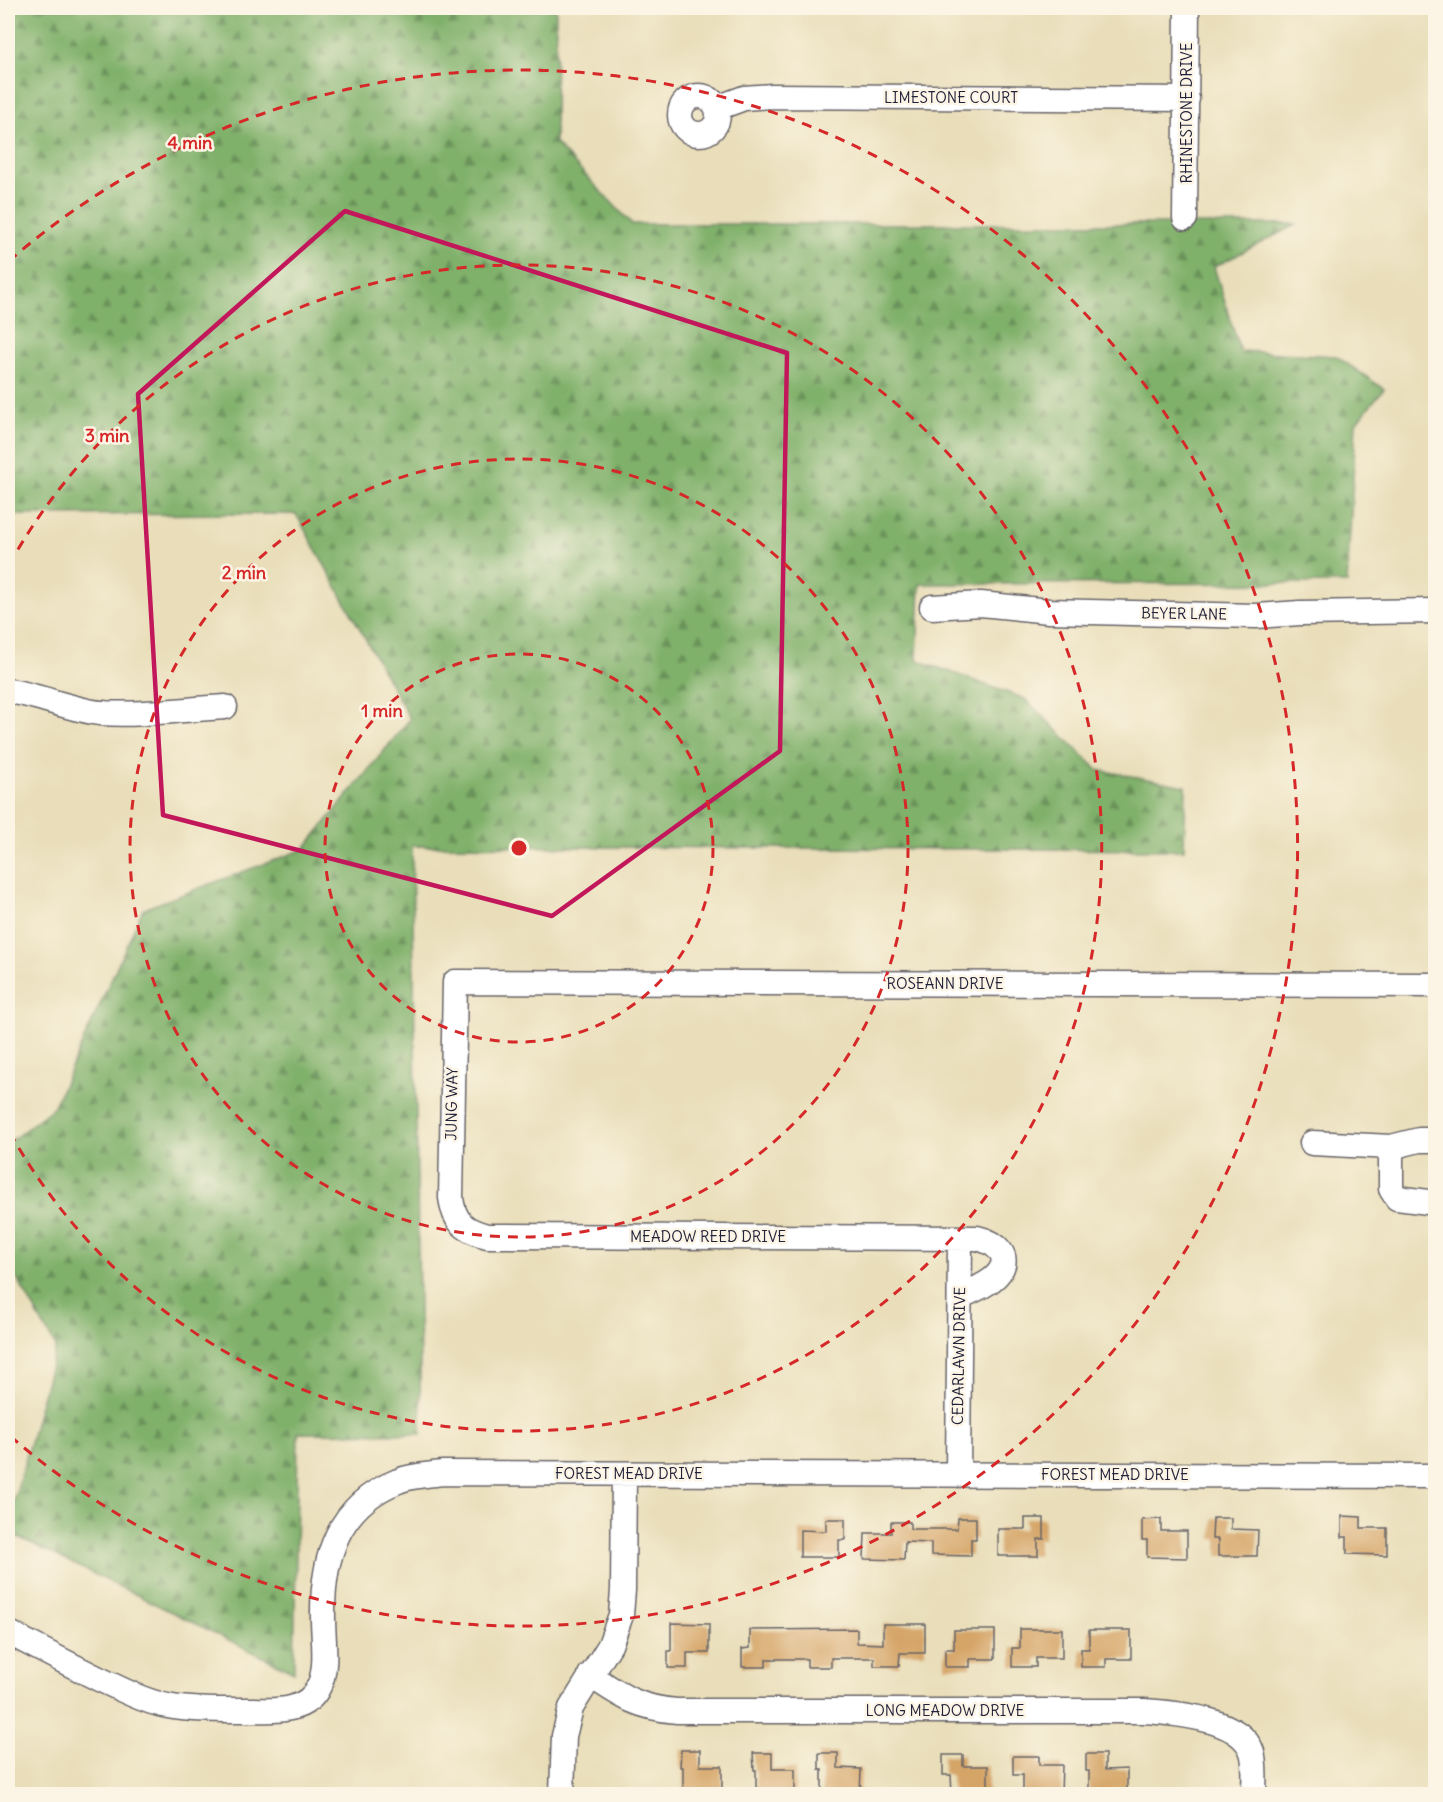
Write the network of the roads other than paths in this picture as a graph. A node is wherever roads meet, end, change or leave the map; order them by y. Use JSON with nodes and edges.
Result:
{"nodes":[{"id":1,"x":1187,"y":8,"type":"edge"},
{"id":2,"x":1187,"y":99,"type":"junction"},
{"id":3,"x":717,"y":108,"type":"dead end"},
{"id":4,"x":1185,"y":218,"type":"dead end"},
{"id":5,"x":932,"y":607,"type":"dead end"},
{"id":6,"x":1436,"y":611,"type":"edge"},
{"id":7,"x":8,"y":691,"type":"edge"},
{"id":8,"x":225,"y":707,"type":"dead end"},
{"id":9,"x":455,"y":982,"type":"joint"},
{"id":10,"x":1436,"y":985,"type":"edge"},
{"id":11,"x":1436,"y":1140,"type":"edge"},
{"id":12,"x":1312,"y":1143,"type":"dead end"},
{"id":13,"x":1391,"y":1147,"type":"junction"},
{"id":14,"x":1436,"y":1203,"type":"edge"},
{"id":15,"x":460,"y":1223,"type":"joint"},
{"id":16,"x":960,"y":1238,"type":"junction"},
{"id":17,"x":960,"y":1297,"type":"junction"},
{"id":18,"x":624,"y":1474,"type":"junction"},
{"id":19,"x":958,"y":1475,"type":"junction"},
{"id":20,"x":1436,"y":1476,"type":"edge"},
{"id":21,"x":8,"y":1632,"type":"edge"},
{"id":22,"x":590,"y":1676,"type":"junction"},
{"id":23,"x":562,"y":1794,"type":"edge"},
{"id":24,"x":1254,"y":1794,"type":"edge"}],
"edges":[{"from":1,"to":2,"type":"street","name":"RHINESTONE DRIVE"},
{"from":2,"to":3,"type":"street","name":"LIMESTONE COURT"},
{"from":2,"to":4,"type":"street","name":"RHINESTONE DRIVE"},
{"from":5,"to":6,"type":"street","name":"BEYER LANE"},
{"from":7,"to":8,"type":"street"},
{"from":9,"to":10,"type":"street","name":"ROSEANN DRIVE"},
{"from":9,"to":15,"type":"street","name":"JUNG WAY"},
{"from":11,"to":13,"type":"street"},
{"from":12,"to":13,"type":"street"},
{"from":13,"to":14,"type":"street"},
{"from":15,"to":16,"type":"street","name":"MEADOW REED DRIVE"},
{"from":16,"to":17,"type":"street","name":"CEDARLAWN DRIVE"},
{"from":16,"to":17,"type":"street","name":"MEADOW REED DRIVE"},
{"from":17,"to":19,"type":"street","name":"CEDARLAWN DRIVE"},
{"from":18,"to":19,"type":"street","name":"FOREST MEAD DRIVE"},
{"from":18,"to":21,"type":"street","name":"FOREST MEAD DRIVE"},
{"from":18,"to":22,"type":"street"},
{"from":19,"to":20,"type":"street","name":"FOREST MEAD DRIVE"},
{"from":22,"to":23,"type":"street"},
{"from":22,"to":24,"type":"street","name":"LONG MEADOW DRIVE"}]}
